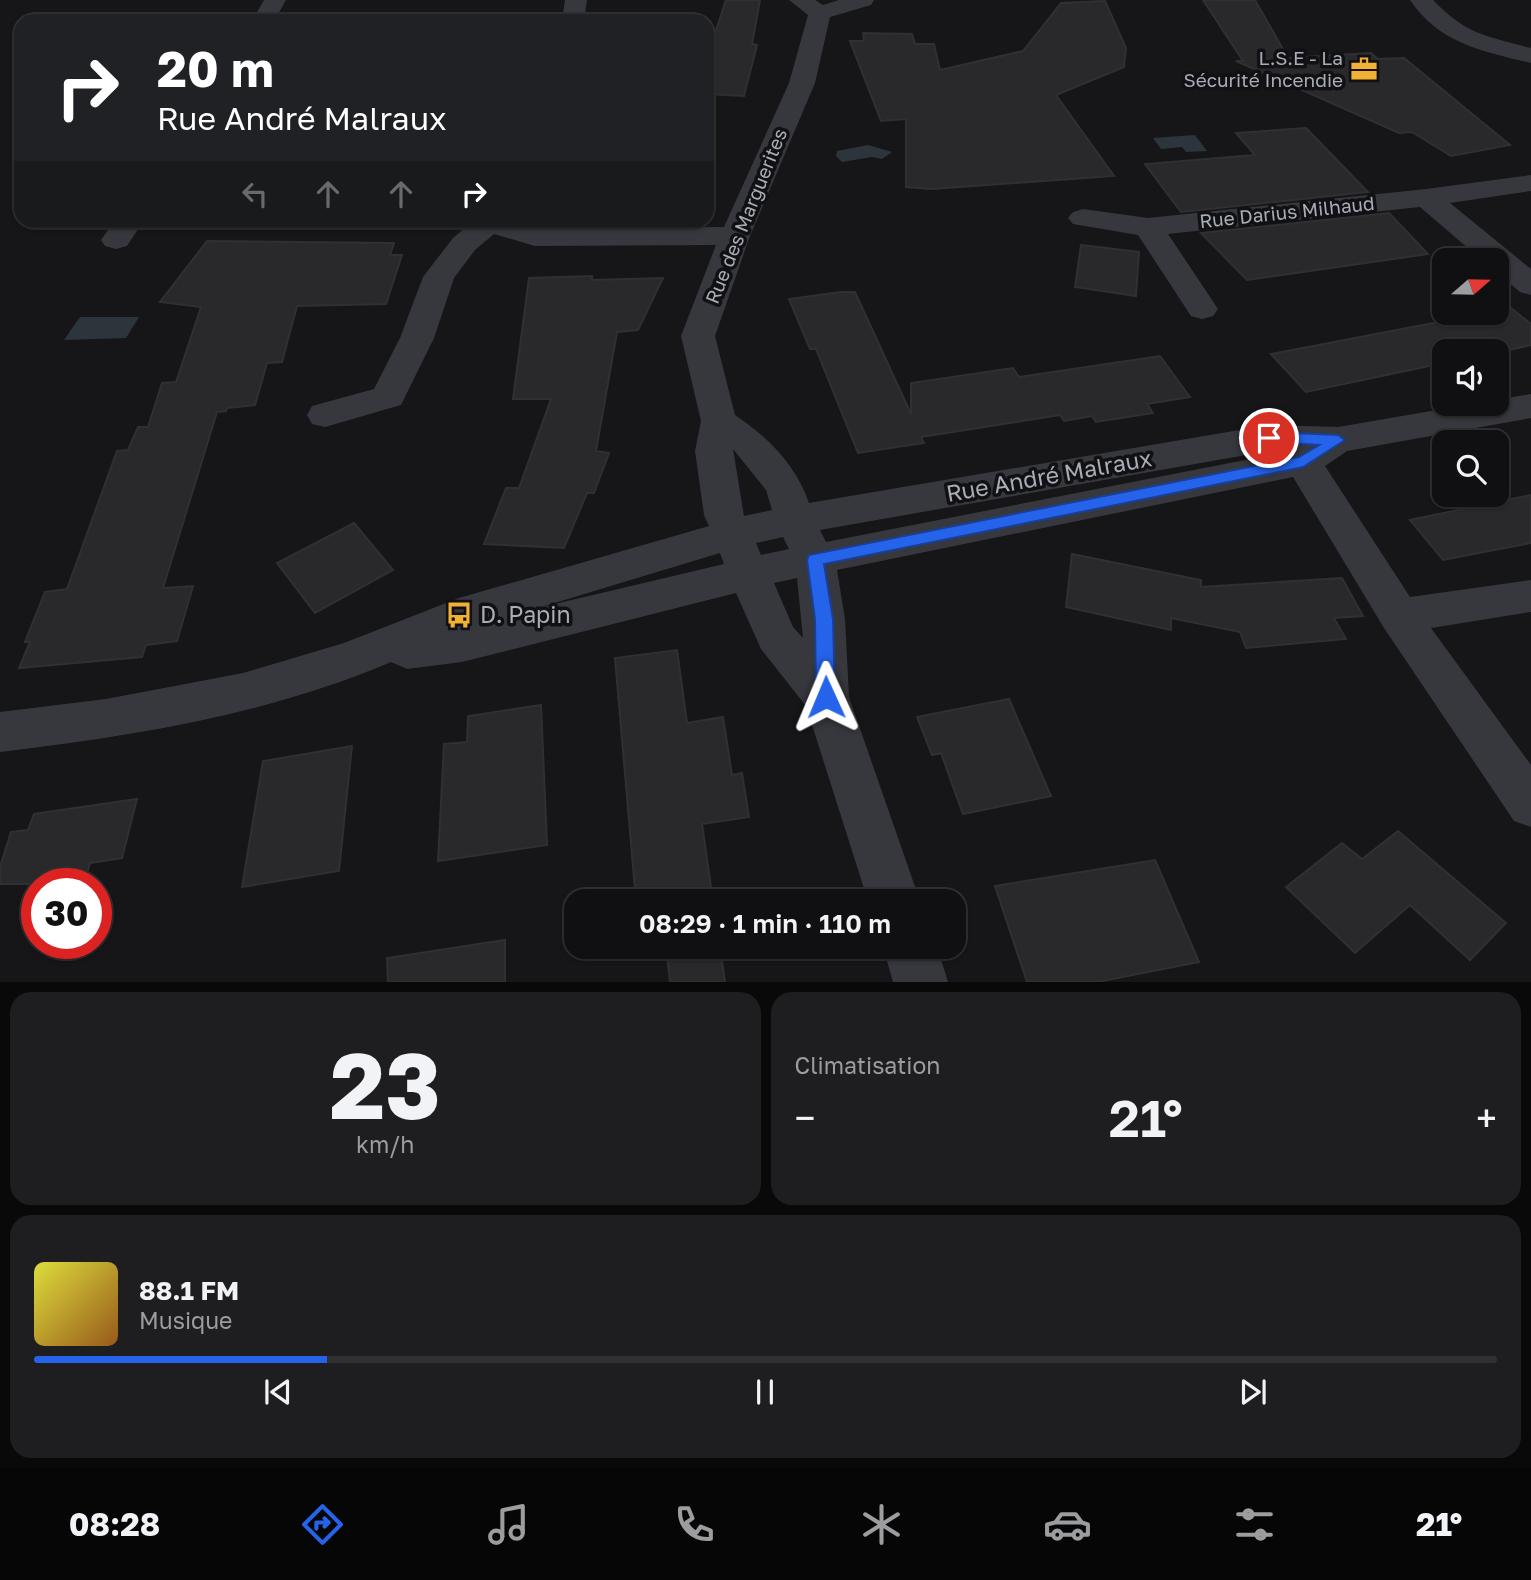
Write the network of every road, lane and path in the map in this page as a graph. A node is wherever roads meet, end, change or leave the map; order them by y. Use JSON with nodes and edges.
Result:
{"nodes":[{"id":1,"x":863,"y":0,"type":"edge"},
{"id":2,"x":1421,"y":0,"type":"edge"},
{"id":3,"x":810,"y":6,"type":"edge"},
{"id":4,"x":1531,"y":56,"type":"edge"},
{"id":5,"x":1531,"y":183,"type":"edge"},
{"id":6,"x":1426,"y":198,"type":"junction"},
{"id":7,"x":1083,"y":218,"type":"dead end"},
{"id":8,"x":1148,"y":227,"type":"junction"},
{"id":9,"x":484,"y":228,"type":"edge"},
{"id":10,"x":509,"y":228,"type":"edge"},
{"id":11,"x":735,"y":236,"type":"junction"},
{"id":12,"x":1531,"y":285,"type":"edge"},
{"id":13,"x":1202,"y":309,"type":"dead end"},
{"id":14,"x":1531,"y":406,"type":"edge"},
{"id":15,"x":325,"y":415,"type":"dead end"},
{"id":16,"x":719,"y":421,"type":"junction"},
{"id":17,"x":1338,"y":440,"type":"junction"},
{"id":18,"x":1303,"y":462,"type":"junction"},
{"id":19,"x":772,"y":547,"type":"junction"},
{"id":20,"x":1531,"y":597,"type":"edge"},
{"id":21,"x":1399,"y":616,"type":"junction"},
{"id":22,"x":353,"y":659,"type":"junction"},
{"id":23,"x":826,"y":697,"type":"junction"},
{"id":24,"x":0,"y":732,"type":"edge"},
{"id":25,"x":1531,"y":805,"type":"edge"},
{"id":26,"x":890,"y":889,"type":"edge"},
{"id":27,"x":913,"y":959,"type":"edge"},
{"id":28,"x":921,"y":982,"type":"edge"}],
"edges":[{"from":1,"to":3,"type":"street","name":"Rue des Marguerites"},
{"from":2,"to":4,"type":"street"},
{"from":3,"to":11,"type":"street","name":"Rue des Marguerites"},
{"from":5,"to":6,"type":"street","name":"Rue Darius Milhaud"},
{"from":6,"to":8,"type":"street","name":"Rue Darius Milhaud"},
{"from":6,"to":12,"type":"street"},
{"from":7,"to":8,"type":"street","name":"Rue Darius Milhaud"},
{"from":8,"to":13,"type":"street"},
{"from":9,"to":15,"type":"street"},
{"from":10,"to":11,"type":"street"},
{"from":11,"to":16,"type":"street","name":"Rue des Marguerites"},
{"from":14,"to":17,"type":"street","name":"Rue André Malraux"},
{"from":16,"to":19,"type":"street","name":"Rue des Marguerites"},
{"from":16,"to":19,"type":"street"},
{"from":17,"to":18,"type":"street","name":"Rue André Malraux"},
{"from":17,"to":19,"type":"street","name":"Rue André Malraux"},
{"from":18,"to":19,"type":"street","name":"Rue André Malraux"},
{"from":18,"to":21,"type":"street"},
{"from":19,"to":22,"type":"street"},
{"from":19,"to":22,"type":"street"},
{"from":19,"to":23,"type":"street"},
{"from":19,"to":23,"type":"street"},
{"from":20,"to":21,"type":"street"},
{"from":21,"to":25,"type":"street"},
{"from":22,"to":24,"type":"street"},
{"from":23,"to":26,"type":"street"},
{"from":27,"to":28,"type":"street"}]}
